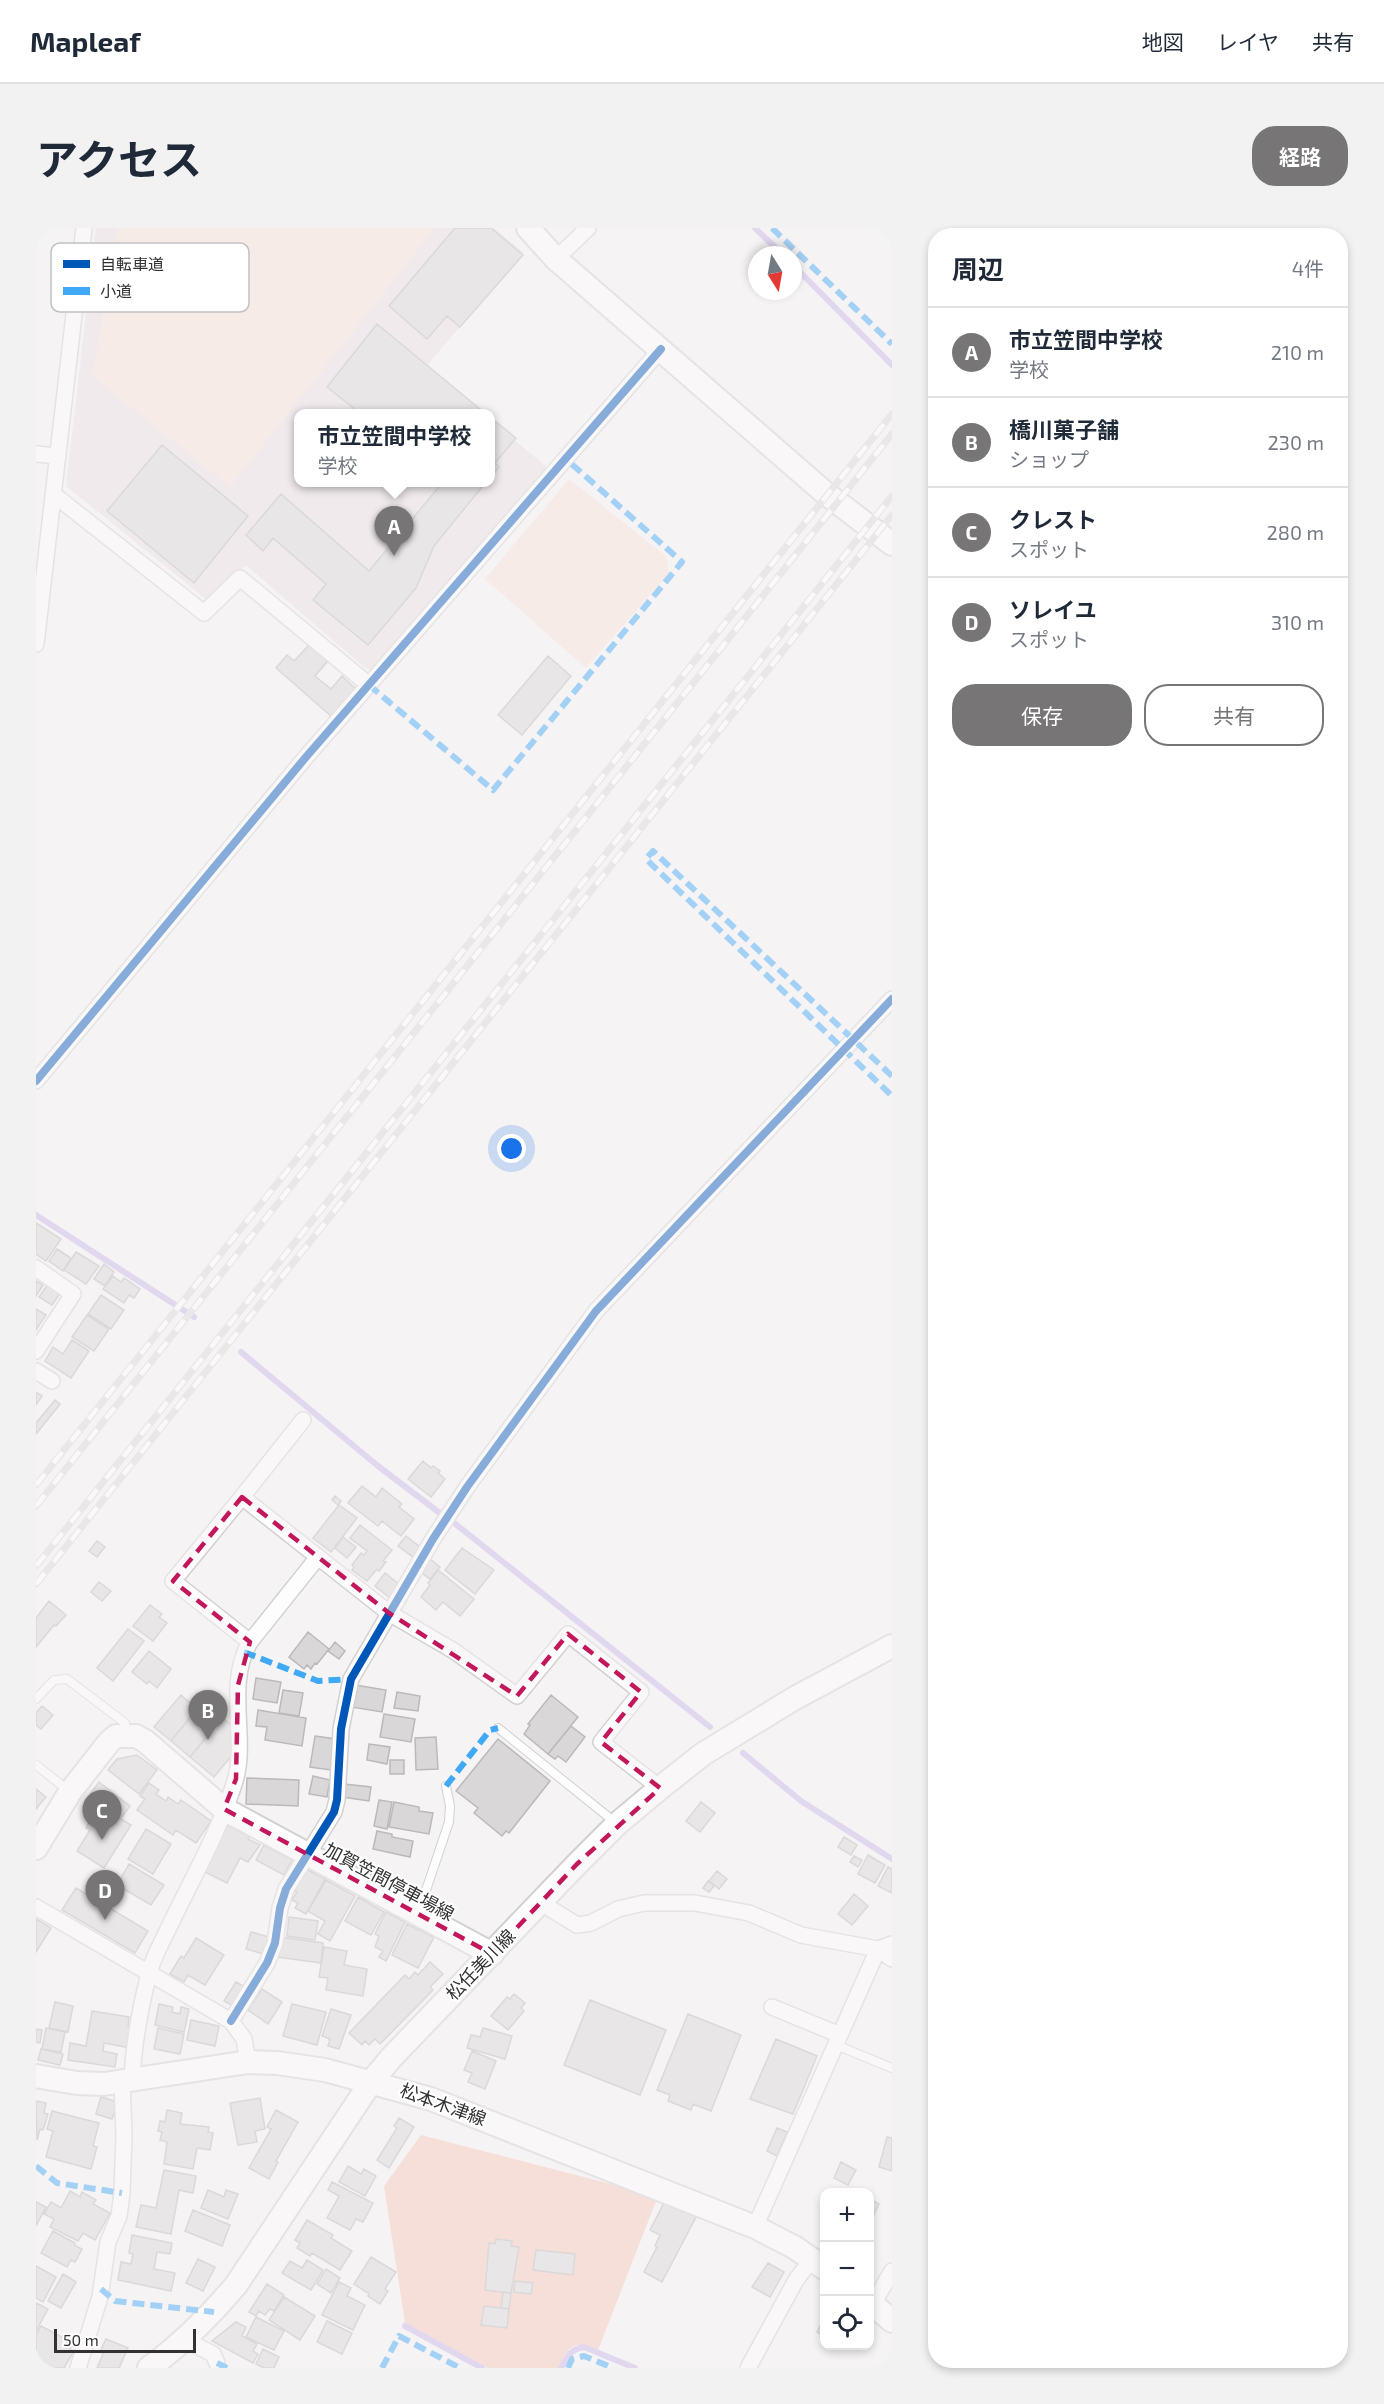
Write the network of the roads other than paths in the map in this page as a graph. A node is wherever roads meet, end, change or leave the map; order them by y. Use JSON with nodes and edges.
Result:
{"nodes":[{"id":1,"x":84,"y":228,"type":"edge"},
{"id":2,"x":528,"y":228,"type":"edge"},
{"id":3,"x":588,"y":228,"type":"edge"},
{"id":4,"x":82,"y":243,"type":"edge"},
{"id":5,"x":556,"y":259,"type":"junction"},
{"id":6,"x":74,"y":312,"type":"edge"},
{"id":7,"x":661,"y":349,"type":"junction"},
{"id":8,"x":36,"y":454,"type":"edge"},
{"id":9,"x":58,"y":456,"type":"junction"},
{"id":10,"x":53,"y":494,"type":"junction"},
{"id":11,"x":892,"y":544,"type":"edge"},
{"id":12,"x":36,"y":644,"type":"edge"},
{"id":13,"x":369,"y":685,"type":"junction"},
{"id":14,"x":892,"y":999,"type":"edge"},
{"id":15,"x":36,"y":1081,"type":"edge"},
{"id":16,"x":36,"y":1268,"type":"edge"},
{"id":17,"x":36,"y":1351,"type":"edge"},
{"id":18,"x":36,"y":1371,"type":"edge"},
{"id":19,"x":52,"y":1381,"type":"dead end"},
{"id":20,"x":303,"y":1420,"type":"dead end"},
{"id":21,"x":242,"y":1497,"type":"junction"},
{"id":22,"x":318,"y":1557,"type":"junction"},
{"id":23,"x":389,"y":1613,"type":"junction"},
{"id":24,"x":250,"y":1642,"type":"junction"},
{"id":25,"x":892,"y":1646,"type":"edge"},
{"id":26,"x":36,"y":1699,"type":"edge"},
{"id":27,"x":498,"y":1728,"type":"dead end"},
{"id":28,"x":125,"y":1735,"type":"junction"},
{"id":29,"x":36,"y":1765,"type":"edge"},
{"id":30,"x":446,"y":1786,"type":"dead end"},
{"id":31,"x":660,"y":1788,"type":"junction"},
{"id":32,"x":70,"y":1792,"type":"junction"},
{"id":33,"x":224,"y":1809,"type":"junction"},
{"id":34,"x":617,"y":1824,"type":"junction"},
{"id":35,"x":36,"y":1848,"type":"edge"},
{"id":36,"x":309,"y":1856,"type":"junction"},
{"id":37,"x":541,"y":1903,"type":"junction"},
{"id":38,"x":36,"y":1907,"type":"edge"},
{"id":39,"x":420,"y":1908,"type":"dead end"},
{"id":40,"x":885,"y":1946,"type":"edge"},
{"id":41,"x":492,"y":1954,"type":"junction"},
{"id":42,"x":892,"y":1959,"type":"edge"},
{"id":43,"x":150,"y":1973,"type":"junction"},
{"id":44,"x":772,"y":2007,"type":"dead end"},
{"id":45,"x":231,"y":2021,"type":"junction"},
{"id":46,"x":838,"y":2040,"type":"junction"},
{"id":47,"x":248,"y":2062,"type":"junction"},
{"id":48,"x":892,"y":2068,"type":"edge"},
{"id":49,"x":36,"y":2076,"type":"edge"},
{"id":50,"x":127,"y":2081,"type":"junction"},
{"id":51,"x":371,"y":2082,"type":"junction"},
{"id":52,"x":755,"y":2228,"type":"junction"},
{"id":53,"x":818,"y":2263,"type":"edge"},
{"id":54,"x":892,"y":2271,"type":"edge"},
{"id":55,"x":874,"y":2298,"type":"edge"},
{"id":56,"x":874,"y":2305,"type":"edge"},
{"id":57,"x":892,"y":2320,"type":"edge"},
{"id":58,"x":185,"y":2340,"type":"junction"},
{"id":59,"x":217,"y":2363,"type":"dead end"},
{"id":60,"x":78,"y":2368,"type":"edge"},
{"id":61,"x":149,"y":2368,"type":"edge"},
{"id":62,"x":748,"y":2368,"type":"edge"}],
"edges":[{"from":1,"to":4,"type":"street"},
{"from":2,"to":5,"type":"main road"},
{"from":3,"to":5,"type":"street"},
{"from":5,"to":7,"type":"main road"},
{"from":6,"to":9,"type":"street"},
{"from":7,"to":11,"type":"main road"},
{"from":7,"to":13,"type":"street"},
{"from":8,"to":9,"type":"street"},
{"from":9,"to":10,"type":"street"},
{"from":10,"to":12,"type":"street"},
{"from":10,"to":13,"type":"street"},
{"from":13,"to":15,"type":"street"},
{"from":14,"to":23,"type":"street"},
{"from":16,"to":17,"type":"street"},
{"from":18,"to":19,"type":"street"},
{"from":20,"to":21,"type":"street"},
{"from":21,"to":22,"type":"street"},
{"from":21,"to":24,"type":"street"},
{"from":22,"to":23,"type":"street"},
{"from":22,"to":24,"type":"street"},
{"from":23,"to":31,"type":"street"},
{"from":23,"to":36,"type":"street"},
{"from":24,"to":33,"type":"street"},
{"from":25,"to":31,"type":"main road","name":"松任美川線"},
{"from":26,"to":28,"type":"lane"},
{"from":27,"to":34,"type":"lane"},
{"from":28,"to":32,"type":"main road"},
{"from":28,"to":33,"type":"main road","name":"加賀笠間停車場線"},
{"from":29,"to":32,"type":"lane"},
{"from":30,"to":39,"type":"lane"},
{"from":31,"to":34,"type":"main road","name":"松任美川線"},
{"from":32,"to":35,"type":"main road"},
{"from":33,"to":36,"type":"main road","name":"加賀笠間停車場線"},
{"from":33,"to":43,"type":"street"},
{"from":34,"to":37,"type":"main road","name":"松任美川線"},
{"from":36,"to":41,"type":"main road","name":"加賀笠間停車場線"},
{"from":36,"to":45,"type":"street"},
{"from":37,"to":40,"type":"street"},
{"from":37,"to":41,"type":"main road","name":"松任美川線"},
{"from":38,"to":43,"type":"street"},
{"from":40,"to":42,"type":"street"},
{"from":40,"to":46,"type":"street"},
{"from":41,"to":51,"type":"main road","name":"松任美川線"},
{"from":43,"to":45,"type":"street"},
{"from":43,"to":50,"type":"street"},
{"from":44,"to":46,"type":"street"},
{"from":45,"to":47,"type":"street"},
{"from":46,"to":48,"type":"lane"},
{"from":46,"to":52,"type":"street"},
{"from":47,"to":50,"type":"main road","name":"松本木津線"},
{"from":47,"to":51,"type":"main road","name":"松本木津線"},
{"from":49,"to":50,"type":"main road","name":"松本木津線"},
{"from":50,"to":60,"type":"street"},
{"from":51,"to":52,"type":"main road","name":"松本木津線"},
{"from":51,"to":58,"type":"main road","name":"松任美川線"},
{"from":52,"to":53,"type":"main road","name":"松本木津線"},
{"from":53,"to":62,"type":"street"},
{"from":54,"to":55,"type":"street"},
{"from":56,"to":57,"type":"main road"},
{"from":58,"to":59,"type":"street"},
{"from":58,"to":61,"type":"main road","name":"松任美川線"}]}
